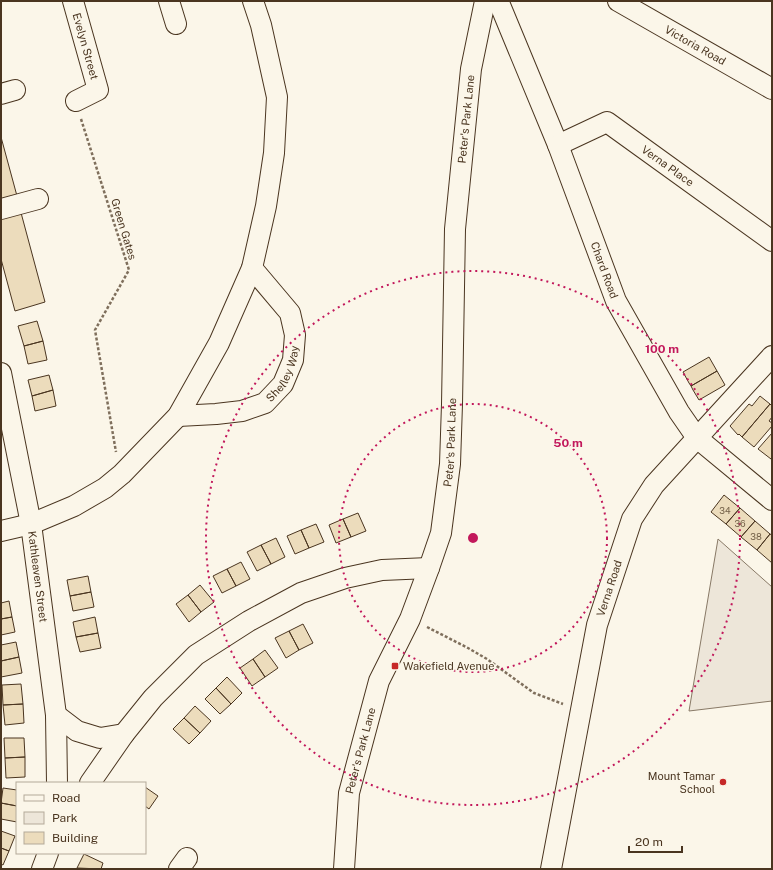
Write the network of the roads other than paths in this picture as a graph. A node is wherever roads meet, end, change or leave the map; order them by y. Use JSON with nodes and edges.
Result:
{"nodes":[{"id":1,"x":73,"y":1,"type":"edge"},
{"id":2,"x":169,"y":1,"type":"edge"},
{"id":3,"x":253,"y":1,"type":"edge"},
{"id":4,"x":485,"y":1,"type":"edge"},
{"id":5,"x":497,"y":1,"type":"edge"},
{"id":6,"x":618,"y":1,"type":"edge"},
{"id":7,"x":176,"y":24,"type":"dead end"},
{"id":8,"x":772,"y":89,"type":"edge"},
{"id":9,"x":76,"y":101,"type":"road end"},
{"id":10,"x":558,"y":145,"type":"junction"},
{"id":11,"x":38,"y":199,"type":"dead end"},
{"id":12,"x":1,"y":209,"type":"edge"},
{"id":13,"x":772,"y":241,"type":"edge"},
{"id":14,"x":252,"y":268,"type":"junction"},
{"id":15,"x":772,"y":356,"type":"edge"},
{"id":16,"x":1,"y":373,"type":"edge"},
{"id":17,"x":178,"y":416,"type":"junction"},
{"id":18,"x":697,"y":438,"type":"junction"},
{"id":19,"x":772,"y":500,"type":"edge"},
{"id":20,"x":31,"y":524,"type":"junction"},
{"id":21,"x":1,"y":531,"type":"edge"},
{"id":22,"x":429,"y":568,"type":"junction"},
{"id":23,"x":56,"y":715,"type":"junction"},
{"id":24,"x":124,"y":734,"type":"junction"},
{"id":25,"x":57,"y":782,"type":"edge"},
{"id":26,"x":91,"y":782,"type":"edge"},
{"id":27,"x":48,"y":854,"type":"edge"},
{"id":28,"x":42,"y":869,"type":"edge"},
{"id":29,"x":344,"y":869,"type":"edge"},
{"id":30,"x":551,"y":869,"type":"edge"}],
"edges":[{"from":1,"to":9,"type":"street","name":"Evelyn Street"},
{"from":2,"to":7,"type":"street"},
{"from":3,"to":14,"type":"street"},
{"from":4,"to":22,"type":"street","name":"Peter's Park Lane"},
{"from":5,"to":10,"type":"street","name":"Chard Road"},
{"from":6,"to":8,"type":"street","name":"Victoria Road"},
{"from":10,"to":13,"type":"street","name":"Verna Place"},
{"from":10,"to":18,"type":"street","name":"Chard Road"},
{"from":11,"to":12,"type":"street"},
{"from":14,"to":17,"type":"street"},
{"from":14,"to":17,"type":"street","name":"Shelley Way"},
{"from":15,"to":18,"type":"street","name":"Verna Road"},
{"from":16,"to":20,"type":"street","name":"Kathleaven Street"},
{"from":17,"to":20,"type":"street"},
{"from":18,"to":19,"type":"street","name":"Chard Road"},
{"from":18,"to":30,"type":"street","name":"Verna Road"},
{"from":20,"to":21,"type":"street"},
{"from":20,"to":23,"type":"street","name":"Kathleaven Street"},
{"from":22,"to":24,"type":"street"},
{"from":22,"to":29,"type":"street","name":"Peter's Park Lane"},
{"from":23,"to":24,"type":"street"},
{"from":23,"to":25,"type":"street","name":"Kathleaven Street"},
{"from":24,"to":26,"type":"street"},
{"from":27,"to":28,"type":"street"}]}
